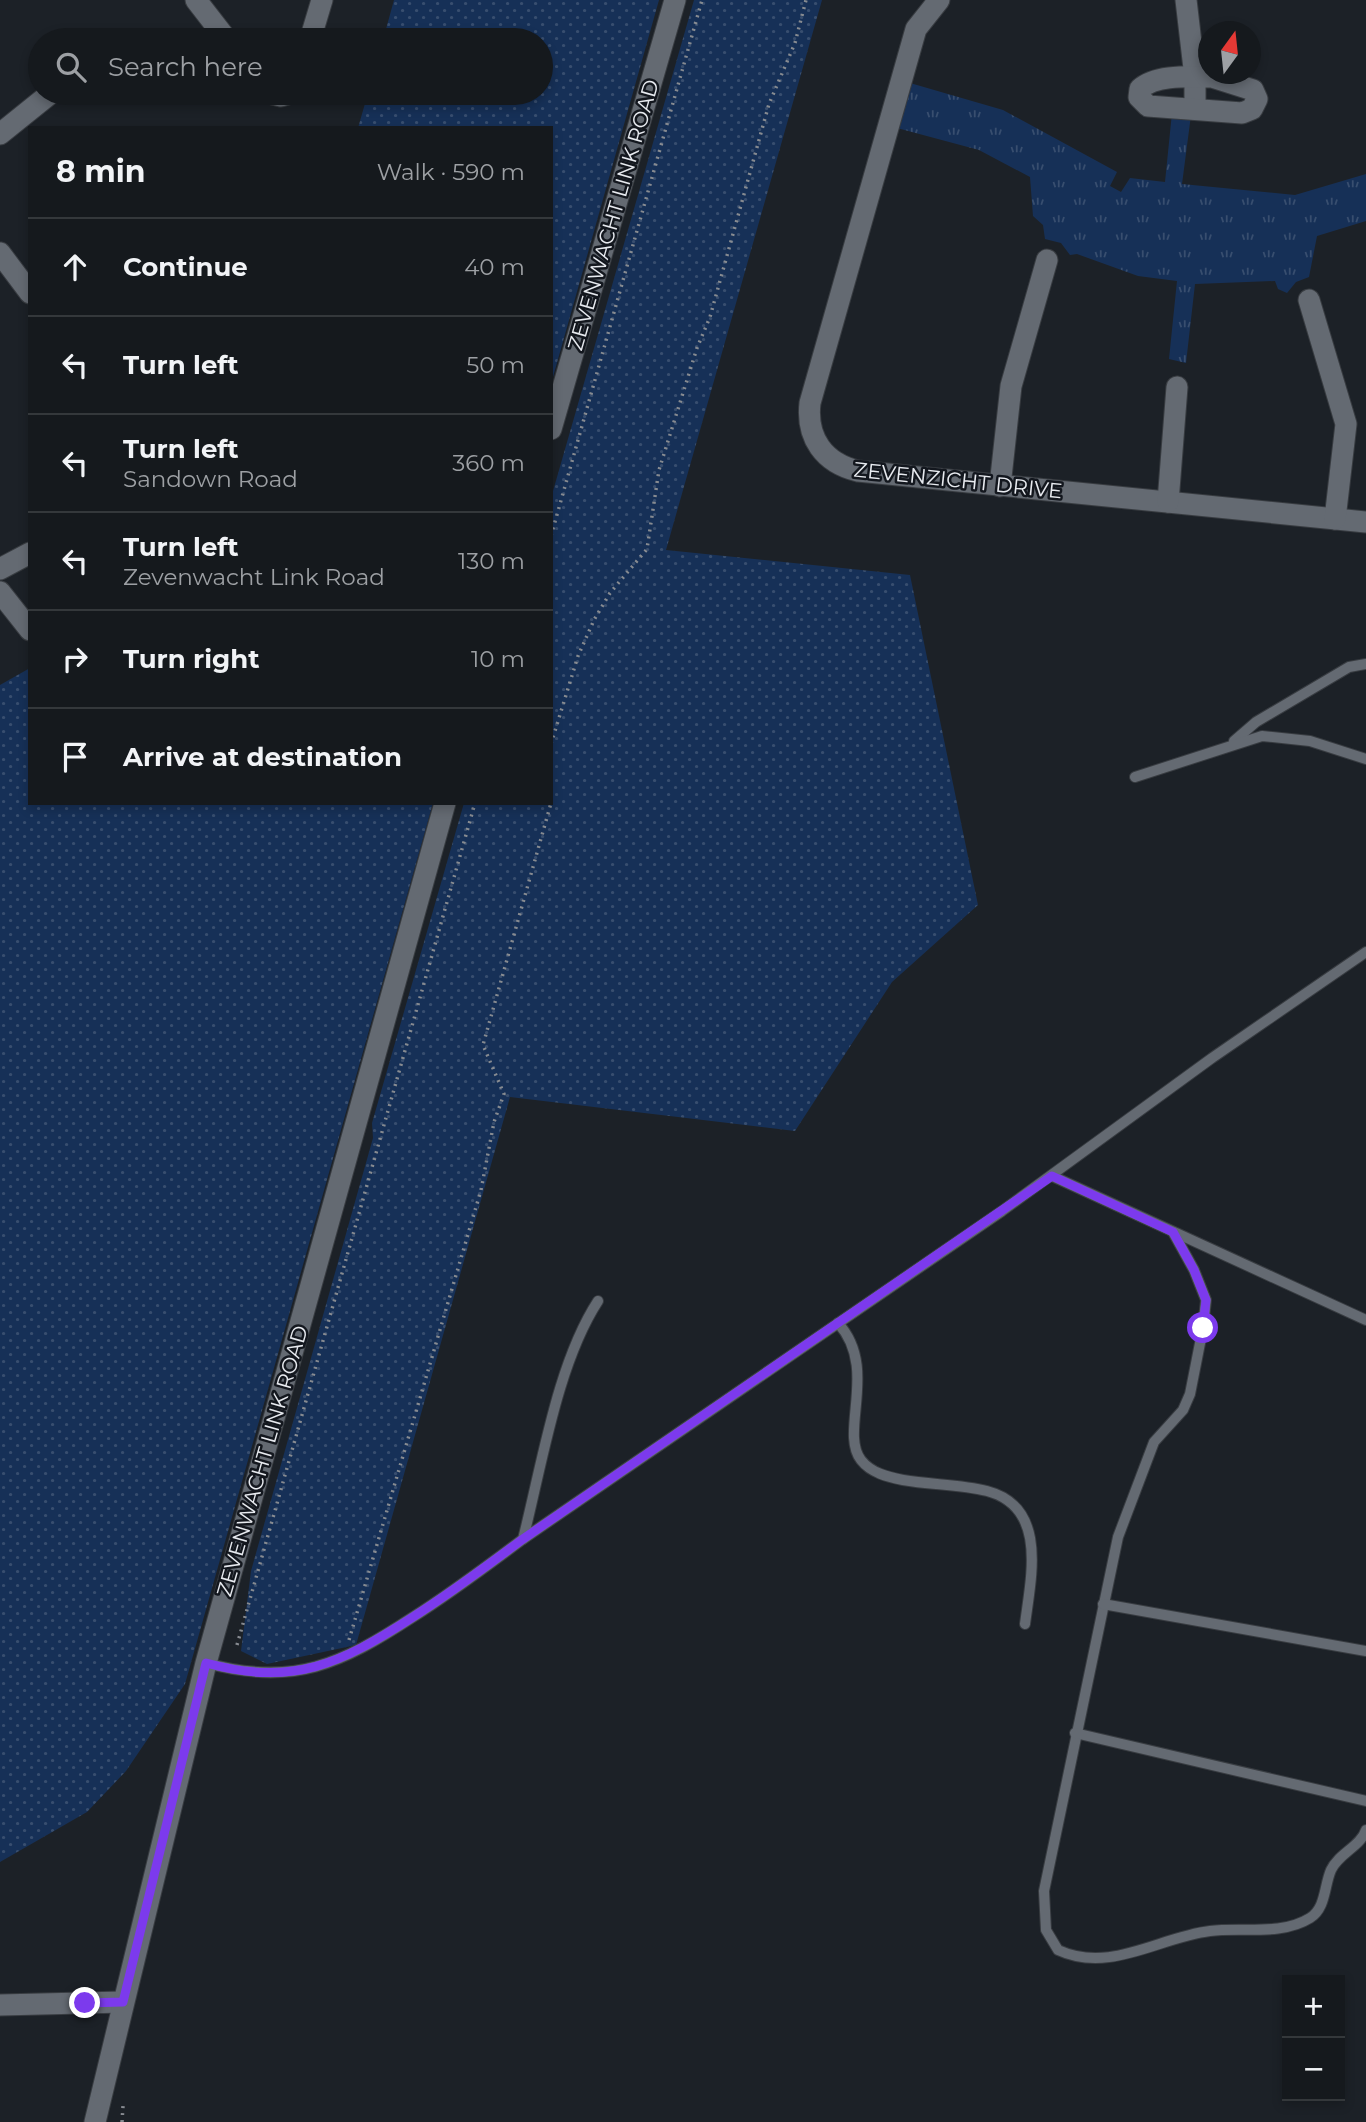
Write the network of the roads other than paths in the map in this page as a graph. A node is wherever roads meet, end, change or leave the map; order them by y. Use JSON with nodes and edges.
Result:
{"nodes":[{"id":1,"x":196,"y":0,"type":"edge"},
{"id":2,"x":323,"y":0,"type":"edge"},
{"id":3,"x":675,"y":0,"type":"edge"},
{"id":4,"x":939,"y":0,"type":"edge"},
{"id":5,"x":1186,"y":0,"type":"edge"},
{"id":6,"x":218,"y":28,"type":"edge"},
{"id":7,"x":314,"y":28,"type":"edge"},
{"id":8,"x":1195,"y":77,"type":"junction"},
{"id":9,"x":36,"y":105,"type":"edge"},
{"id":10,"x":1195,"y":109,"type":"junction"},
{"id":11,"x":0,"y":134,"type":"edge"},
{"id":12,"x":0,"y":253,"type":"edge"},
{"id":13,"x":1047,"y":260,"type":"dead end"},
{"id":14,"x":28,"y":290,"type":"edge"},
{"id":15,"x":1309,"y":300,"type":"dead end"},
{"id":16,"x":1177,"y":387,"type":"dead end"},
{"id":17,"x":553,"y":422,"type":"edge"},
{"id":18,"x":1000,"y":486,"type":"junction"},
{"id":19,"x":1168,"y":502,"type":"junction"},
{"id":20,"x":1335,"y":519,"type":"junction"},
{"id":21,"x":1366,"y":522,"type":"edge"},
{"id":22,"x":28,"y":554,"type":"edge"},
{"id":23,"x":0,"y":569,"type":"edge"},
{"id":24,"x":0,"y":592,"type":"edge"},
{"id":25,"x":28,"y":628,"type":"edge"},
{"id":26,"x":1366,"y":664,"type":"edge"},
{"id":27,"x":1232,"y":743,"type":"junction"},
{"id":28,"x":1366,"y":759,"type":"edge"},
{"id":29,"x":1135,"y":777,"type":"dead end"},
{"id":30,"x":444,"y":805,"type":"edge"},
{"id":31,"x":1366,"y":952,"type":"edge"},
{"id":32,"x":1052,"y":1176,"type":"junction"},
{"id":33,"x":1173,"y":1232,"type":"junction"},
{"id":34,"x":598,"y":1301,"type":"dead end"},
{"id":35,"x":1366,"y":1320,"type":"edge"},
{"id":36,"x":838,"y":1323,"type":"junction"},
{"id":37,"x":523,"y":1539,"type":"junction"},
{"id":38,"x":1103,"y":1604,"type":"junction"},
{"id":39,"x":1025,"y":1624,"type":"dead end"},
{"id":40,"x":1366,"y":1651,"type":"edge"},
{"id":41,"x":206,"y":1663,"type":"junction"},
{"id":42,"x":1075,"y":1733,"type":"junction"},
{"id":43,"x":1366,"y":1801,"type":"edge"},
{"id":44,"x":1366,"y":1830,"type":"edge"},
{"id":45,"x":123,"y":2002,"type":"junction"},
{"id":46,"x":0,"y":2005,"type":"edge"},
{"id":47,"x":94,"y":2122,"type":"edge"}],
"edges":[{"from":1,"to":6,"type":"street"},
{"from":2,"to":7,"type":"street"},
{"from":3,"to":17,"type":"street","name":"ZEVENWACHT LINK ROAD"},
{"from":4,"to":18,"type":"street","name":"ZEVENZICHT DRIVE"},
{"from":5,"to":8,"type":"street"},
{"from":8,"to":10,"type":"street"},
{"from":8,"to":10,"type":"street"},
{"from":8,"to":10,"type":"street"},
{"from":9,"to":11,"type":"street"},
{"from":12,"to":14,"type":"street"},
{"from":13,"to":18,"type":"street"},
{"from":15,"to":20,"type":"street"},
{"from":16,"to":19,"type":"street"},
{"from":18,"to":19,"type":"street","name":"ZEVENZICHT DRIVE"},
{"from":19,"to":20,"type":"street","name":"ZEVENZICHT DRIVE"},
{"from":20,"to":21,"type":"street","name":"ZEVENZICHT DRIVE"},
{"from":22,"to":23,"type":"street"},
{"from":24,"to":25,"type":"street"},
{"from":26,"to":27,"type":"lane"},
{"from":27,"to":28,"type":"lane"},
{"from":27,"to":29,"type":"lane"},
{"from":30,"to":41,"type":"street","name":"ZEVENWACHT LINK ROAD"},
{"from":31,"to":32,"type":"lane"},
{"from":32,"to":33,"type":"lane"},
{"from":32,"to":36,"type":"lane"},
{"from":33,"to":35,"type":"lane"},
{"from":33,"to":38,"type":"lane"},
{"from":34,"to":37,"type":"lane"},
{"from":36,"to":37,"type":"lane"},
{"from":36,"to":39,"type":"lane"},
{"from":37,"to":41,"type":"lane"},
{"from":38,"to":40,"type":"lane"},
{"from":38,"to":42,"type":"lane"},
{"from":41,"to":45,"type":"street","name":"ZEVENWACHT LINK ROAD"},
{"from":42,"to":43,"type":"lane"},
{"from":42,"to":44,"type":"lane"},
{"from":45,"to":46,"type":"street"},
{"from":45,"to":47,"type":"street","name":"ZEVENWACHT LINK ROAD"}]}
